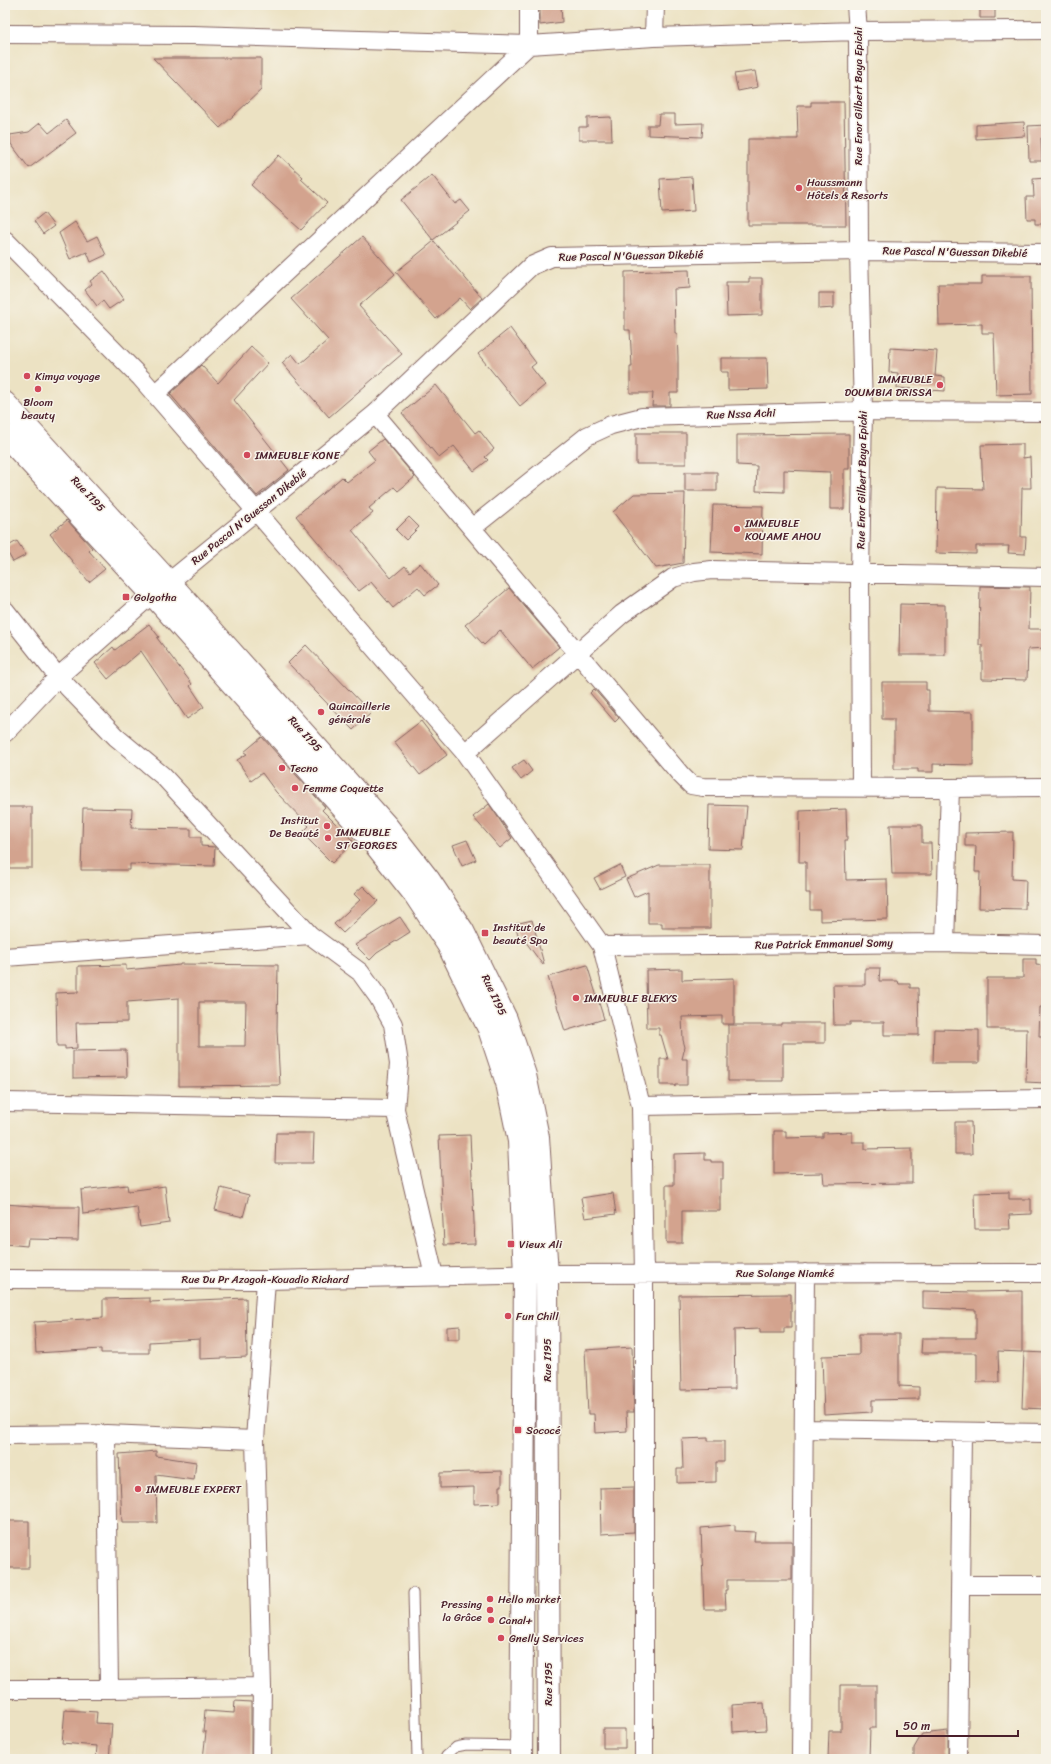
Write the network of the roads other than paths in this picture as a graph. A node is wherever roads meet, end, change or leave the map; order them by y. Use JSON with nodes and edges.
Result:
{"nodes":[{"id":1,"x":529,"y":5,"type":"edge"},
{"id":2,"x":655,"y":5,"type":"edge"},
{"id":3,"x":856,"y":5,"type":"edge"},
{"id":4,"x":1046,"y":30,"type":"edge"},
{"id":5,"x":858,"y":31,"type":"junction"},
{"id":6,"x":5,"y":34,"type":"edge"},
{"id":7,"x":654,"y":37,"type":"junction"},
{"id":8,"x":529,"y":45,"type":"junction"},
{"id":9,"x":5,"y":240,"type":"edge"},
{"id":10,"x":859,"y":251,"type":"junction"},
{"id":11,"x":1046,"y":254,"type":"edge"},
{"id":12,"x":155,"y":394,"type":"junction"},
{"id":13,"x":5,"y":403,"type":"edge"},
{"id":14,"x":863,"y":411,"type":"junction"},
{"id":15,"x":1046,"y":412,"type":"edge"},
{"id":16,"x":375,"y":414,"type":"junction"},
{"id":17,"x":5,"y":435,"type":"edge"},
{"id":18,"x":256,"y":511,"type":"junction"},
{"id":19,"x":472,"y":528,"type":"junction"},
{"id":20,"x":860,"y":574,"type":"junction"},
{"id":21,"x":1046,"y":577,"type":"edge"},
{"id":22,"x":169,"y":582,"type":"junction"},
{"id":23,"x":152,"y":594,"type":"junction"},
{"id":24,"x":5,"y":610,"type":"edge"},
{"id":25,"x":578,"y":654,"type":"junction"},
{"id":26,"x":58,"y":677,"type":"junction"},
{"id":27,"x":5,"y":732,"type":"edge"},
{"id":28,"x":465,"y":753,"type":"junction"},
{"id":29,"x":861,"y":787,"type":"junction"},
{"id":30,"x":1046,"y":787,"type":"edge"},
{"id":31,"x":950,"y":788,"type":"junction"},
{"id":32,"x":310,"y":935,"type":"junction"},
{"id":33,"x":945,"y":943,"type":"junction"},
{"id":34,"x":1046,"y":945,"type":"edge"},
{"id":35,"x":602,"y":946,"type":"junction"},
{"id":36,"x":5,"y":957,"type":"edge"},
{"id":37,"x":1046,"y":1099,"type":"edge"},
{"id":38,"x":5,"y":1102,"type":"edge"},
{"id":39,"x":641,"y":1106,"type":"junction"},
{"id":40,"x":395,"y":1109,"type":"junction"},
{"id":41,"x":805,"y":1273,"type":"junction"},
{"id":42,"x":1046,"y":1273,"type":"edge"},
{"id":43,"x":547,"y":1274,"type":"junction"},
{"id":44,"x":644,"y":1274,"type":"junction"},
{"id":45,"x":525,"y":1275,"type":"junction"},
{"id":46,"x":434,"y":1276,"type":"junction"},
{"id":47,"x":5,"y":1279,"type":"edge"},
{"id":48,"x":266,"y":1280,"type":"junction"},
{"id":49,"x":804,"y":1430,"type":"junction"},
{"id":50,"x":962,"y":1433,"type":"junction"},
{"id":51,"x":1046,"y":1433,"type":"edge"},
{"id":52,"x":106,"y":1434,"type":"junction"},
{"id":53,"x":5,"y":1435,"type":"edge"},
{"id":54,"x":255,"y":1440,"type":"junction"},
{"id":55,"x":961,"y":1585,"type":"junction"},
{"id":56,"x":1046,"y":1585,"type":"edge"},
{"id":57,"x":413,"y":1593,"type":"dead end"},
{"id":58,"x":262,"y":1687,"type":"junction"},
{"id":59,"x":5,"y":1689,"type":"edge"},
{"id":60,"x":109,"y":1689,"type":"junction"},
{"id":61,"x":522,"y":1753,"type":"edge"},
{"id":62,"x":261,"y":1759,"type":"edge"},
{"id":63,"x":417,"y":1759,"type":"edge"},
{"id":64,"x":445,"y":1759,"type":"edge"},
{"id":65,"x":549,"y":1759,"type":"edge"},
{"id":66,"x":644,"y":1759,"type":"edge"},
{"id":67,"x":802,"y":1759,"type":"edge"},
{"id":68,"x":958,"y":1759,"type":"edge"}],
"edges":[{"from":1,"to":8,"type":"street"},
{"from":2,"to":7,"type":"street"},
{"from":3,"to":5,"type":"street","name":"Rue Enor Gilbert Baya Epichi"},
{"from":4,"to":5,"type":"street"},
{"from":5,"to":7,"type":"street"},
{"from":5,"to":10,"type":"street","name":"Rue Enor Gilbert Baya Epichi"},
{"from":6,"to":8,"type":"street"},
{"from":7,"to":8,"type":"street"},
{"from":8,"to":12,"type":"street"},
{"from":9,"to":12,"type":"street"},
{"from":10,"to":11,"type":"street","name":"Rue Pascal N'Guessan Dikebié"},
{"from":10,"to":14,"type":"street","name":"Rue Enor Gilbert Baya Epichi"},
{"from":10,"to":16,"type":"street","name":"Rue Pascal N'Guessan Dikebié"},
{"from":12,"to":18,"type":"street"},
{"from":13,"to":22,"type":"main road","name":"Rue I195"},
{"from":14,"to":15,"type":"street","name":"Rue Nssa Achi"},
{"from":14,"to":19,"type":"street","name":"Rue Nssa Achi"},
{"from":14,"to":20,"type":"street","name":"Rue Enor Gilbert Baya Epichi"},
{"from":16,"to":18,"type":"street","name":"Rue Pascal N'Guessan Dikebié"},
{"from":16,"to":19,"type":"street"},
{"from":17,"to":23,"type":"main road","name":"Rue I195"},
{"from":18,"to":22,"type":"street","name":"Rue Pascal N'Guessan Dikebié"},
{"from":18,"to":28,"type":"street"},
{"from":19,"to":25,"type":"street"},
{"from":20,"to":21,"type":"street"},
{"from":20,"to":25,"type":"street"},
{"from":20,"to":29,"type":"street","name":"Rue Enor Gilbert Baya Epichi"},
{"from":22,"to":43,"type":"main road","name":"Rue I195"},
{"from":23,"to":26,"type":"street"},
{"from":23,"to":45,"type":"main road","name":"Rue I195"},
{"from":24,"to":26,"type":"street"},
{"from":25,"to":28,"type":"street"},
{"from":25,"to":29,"type":"street"},
{"from":26,"to":27,"type":"street"},
{"from":26,"to":32,"type":"street"},
{"from":28,"to":35,"type":"street"},
{"from":29,"to":31,"type":"street"},
{"from":30,"to":31,"type":"street"},
{"from":31,"to":33,"type":"street"},
{"from":32,"to":36,"type":"street"},
{"from":32,"to":40,"type":"street"},
{"from":33,"to":34,"type":"street","name":"Rue Patrick Emmanuel Somy"},
{"from":33,"to":35,"type":"street","name":"Rue Patrick Emmanuel Somy"},
{"from":35,"to":39,"type":"street"},
{"from":37,"to":39,"type":"street"},
{"from":38,"to":40,"type":"street"},
{"from":39,"to":44,"type":"street"},
{"from":40,"to":46,"type":"street"},
{"from":41,"to":42,"type":"street","name":"Rue Solange Niamké"},
{"from":41,"to":44,"type":"street","name":"Rue Solange Niamké"},
{"from":41,"to":49,"type":"street"},
{"from":43,"to":44,"type":"street","name":"Rue Solange Niamké"},
{"from":43,"to":45,"type":"street","name":"Rue Solange Niamké"},
{"from":43,"to":65,"type":"main road","name":"Rue I195"},
{"from":44,"to":66,"type":"street"},
{"from":45,"to":46,"type":"street","name":"Rue Du Pr Azagoh-Kouadio Richard"},
{"from":45,"to":61,"type":"main road","name":"Rue I195"},
{"from":46,"to":48,"type":"street","name":"Rue Du Pr Azagoh-Kouadio Richard"},
{"from":47,"to":48,"type":"street","name":"Rue Du Pr Azagoh-Kouadio Richard"},
{"from":48,"to":54,"type":"street"},
{"from":49,"to":50,"type":"street"},
{"from":49,"to":67,"type":"street"},
{"from":50,"to":51,"type":"street"},
{"from":50,"to":55,"type":"street"},
{"from":52,"to":53,"type":"street"},
{"from":52,"to":54,"type":"street"},
{"from":52,"to":60,"type":"street"},
{"from":54,"to":58,"type":"street"},
{"from":55,"to":56,"type":"street"},
{"from":55,"to":68,"type":"street"},
{"from":57,"to":63,"type":"lane"},
{"from":58,"to":60,"type":"street"},
{"from":58,"to":62,"type":"street"},
{"from":59,"to":60,"type":"street"},
{"from":61,"to":64,"type":"lane"}]}
